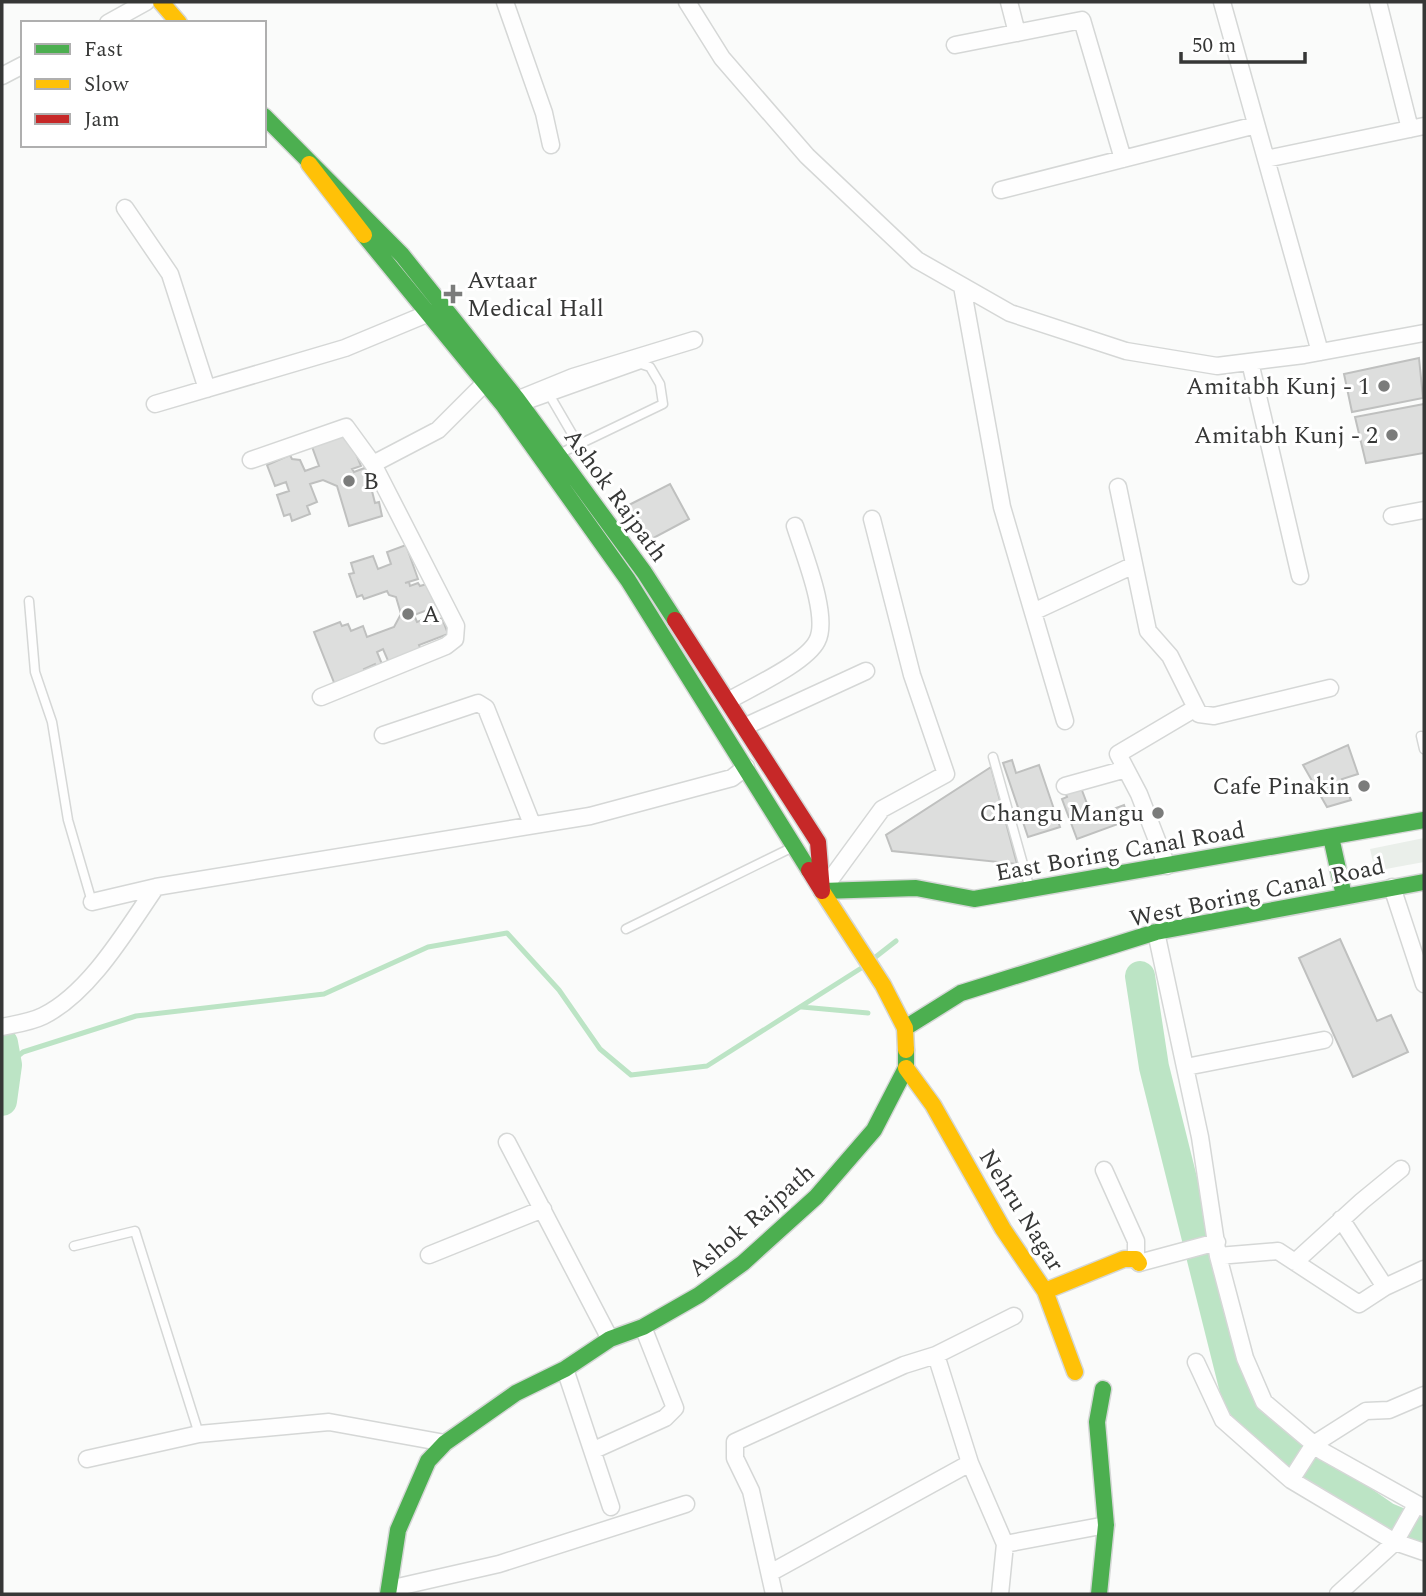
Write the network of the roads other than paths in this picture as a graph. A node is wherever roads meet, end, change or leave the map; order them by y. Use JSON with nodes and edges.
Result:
{"nodes":[{"id":1,"x":146,"y":2,"type":"edge"},
{"id":2,"x":161,"y":2,"type":"edge"},
{"id":3,"x":505,"y":2,"type":"edge"},
{"id":4,"x":687,"y":2,"type":"edge"},
{"id":5,"x":1009,"y":2,"type":"edge"},
{"id":6,"x":1222,"y":2,"type":"edge"},
{"id":7,"x":1378,"y":2,"type":"edge"},
{"id":8,"x":112,"y":21,"type":"edge"},
{"id":9,"x":177,"y":21,"type":"edge"},
{"id":10,"x":1017,"y":33,"type":"junction"},
{"id":11,"x":955,"y":46,"type":"dead end"},
{"id":12,"x":21,"y":66,"type":"edge"},
{"id":13,"x":2,"y":76,"type":"edge"},
{"id":14,"x":266,"y":118,"type":"edge"},
{"id":15,"x":1256,"y":125,"type":"junction"},
{"id":16,"x":1417,"y":128,"type":"edge"},
{"id":17,"x":551,"y":145,"type":"dead end"},
{"id":18,"x":1123,"y":159,"type":"junction"},
{"id":19,"x":1266,"y":159,"type":"junction"},
{"id":20,"x":1002,"y":190,"type":"dead end"},
{"id":21,"x":125,"y":208,"type":"dead end"},
{"id":22,"x":962,"y":286,"type":"junction"},
{"id":23,"x":436,"y":310,"type":"junction"},
{"id":24,"x":1424,"y":333,"type":"edge"},
{"id":25,"x":694,"y":340,"type":"dead end"},
{"id":26,"x":1320,"y":352,"type":"junction"},
{"id":27,"x":1250,"y":362,"type":"junction"},
{"id":28,"x":485,"y":383,"type":"junction"},
{"id":29,"x":207,"y":389,"type":"junction"},
{"id":30,"x":550,"y":396,"type":"junction"},
{"id":31,"x":515,"y":403,"type":"junction"},
{"id":32,"x":155,"y":404,"type":"dead end"},
{"id":33,"x":578,"y":444,"type":"junction"},
{"id":34,"x":558,"y":454,"type":"junction"},
{"id":35,"x":251,"y":460,"type":"dead end"},
{"id":36,"x":373,"y":464,"type":"junction"},
{"id":37,"x":1118,"y":487,"type":"dead end"},
{"id":38,"x":1424,"y":510,"type":"edge"},
{"id":39,"x":1392,"y":516,"type":"dead end"},
{"id":40,"x":872,"y":519,"type":"dead end"},
{"id":41,"x":795,"y":526,"type":"dead end"},
{"id":42,"x":1134,"y":565,"type":"junction"},
{"id":43,"x":1300,"y":576,"type":"dead end"},
{"id":44,"x":29,"y":601,"type":"dead end"},
{"id":45,"x":1033,"y":612,"type":"junction"},
{"id":46,"x":866,"y":671,"type":"dead end"},
{"id":47,"x":1330,"y":688,"type":"dead end"},
{"id":48,"x":321,"y":697,"type":"dead end"},
{"id":49,"x":728,"y":701,"type":"junction"},
{"id":50,"x":1194,"y":709,"type":"junction"},
{"id":51,"x":1065,"y":721,"type":"dead end"},
{"id":52,"x":744,"y":727,"type":"junction"},
{"id":53,"x":383,"y":735,"type":"dead end"},
{"id":54,"x":1421,"y":736,"type":"dead end"},
{"id":55,"x":1424,"y":749,"type":"edge"},
{"id":56,"x":993,"y":757,"type":"dead end"},
{"id":57,"x":746,"y":767,"type":"junction"},
{"id":58,"x":1126,"y":769,"type":"junction"},
{"id":59,"x":1065,"y":786,"type":"dead end"},
{"id":60,"x":1424,"y":820,"type":"edge"},
{"id":61,"x":532,"y":824,"type":"junction"},
{"id":62,"x":1331,"y":837,"type":"junction"},
{"id":63,"x":794,"y":846,"type":"junction"},
{"id":64,"x":1167,"y":866,"type":"junction"},
{"id":65,"x":1424,"y":882,"type":"edge"},
{"id":66,"x":156,"y":887,"type":"junction"},
{"id":67,"x":1392,"y":887,"type":"junction"},
{"id":68,"x":1030,"y":889,"type":"junction"},
{"id":69,"x":822,"y":891,"type":"junction"},
{"id":70,"x":1343,"y":896,"type":"junction"},
{"id":71,"x":92,"y":902,"type":"joint"},
{"id":72,"x":626,"y":929,"type":"dead end"},
{"id":73,"x":1156,"y":932,"type":"junction"},
{"id":74,"x":1424,"y":984,"type":"edge"},
{"id":75,"x":2,"y":1027,"type":"edge"},
{"id":76,"x":905,"y":1028,"type":"junction"},
{"id":77,"x":1324,"y":1040,"type":"dead end"},
{"id":78,"x":1186,"y":1067,"type":"junction"},
{"id":79,"x":905,"y":1068,"type":"junction"},
{"id":80,"x":507,"y":1142,"type":"dead end"},
{"id":81,"x":1401,"y":1169,"type":"dead end"},
{"id":82,"x":1104,"y":1170,"type":"dead end"},
{"id":83,"x":543,"y":1209,"type":"junction"},
{"id":84,"x":1341,"y":1219,"type":"junction"},
{"id":85,"x":74,"y":1246,"type":"dead end"},
{"id":86,"x":1212,"y":1248,"type":"junction"},
{"id":87,"x":429,"y":1255,"type":"dead end"},
{"id":88,"x":1138,"y":1261,"type":"junction"},
{"id":89,"x":1295,"y":1262,"type":"junction"},
{"id":90,"x":1424,"y":1269,"type":"edge"},
{"id":91,"x":1385,"y":1287,"type":"junction"},
{"id":92,"x":1045,"y":1291,"type":"junction"},
{"id":93,"x":1014,"y":1316,"type":"dead end"},
{"id":94,"x":643,"y":1327,"type":"junction"},
{"id":95,"x":610,"y":1339,"type":"junction"},
{"id":96,"x":936,"y":1355,"type":"junction"},
{"id":97,"x":1196,"y":1362,"type":"dead end"},
{"id":98,"x":565,"y":1369,"type":"junction"},
{"id":99,"x":1075,"y":1372,"type":"dead end"},
{"id":100,"x":1103,"y":1388,"type":"dead end"},
{"id":101,"x":1424,"y":1395,"type":"edge"},
{"id":102,"x":199,"y":1434,"type":"junction"},
{"id":103,"x":445,"y":1443,"type":"junction"},
{"id":104,"x":1309,"y":1449,"type":"junction"},
{"id":105,"x":594,"y":1450,"type":"junction"},
{"id":106,"x":87,"y":1459,"type":"dead end"},
{"id":107,"x":970,"y":1463,"type":"junction"},
{"id":108,"x":1292,"y":1476,"type":"junction"},
{"id":109,"x":1419,"y":1503,"type":"edge"},
{"id":110,"x":686,"y":1504,"type":"dead end"},
{"id":111,"x":611,"y":1507,"type":"dead end"},
{"id":112,"x":1106,"y":1525,"type":"junction"},
{"id":113,"x":1399,"y":1534,"type":"junction"},
{"id":114,"x":1005,"y":1544,"type":"junction"},
{"id":115,"x":1424,"y":1552,"type":"edge"},
{"id":116,"x":770,"y":1573,"type":"junction"},
{"id":117,"x":389,"y":1591,"type":"edge"},
{"id":118,"x":774,"y":1594,"type":"edge"},
{"id":119,"x":1000,"y":1594,"type":"edge"},
{"id":120,"x":1099,"y":1594,"type":"edge"},
{"id":121,"x":1338,"y":1594,"type":"edge"}],
"edges":[{"from":1,"to":8,"type":"street"},
{"from":2,"to":9,"type":"main road"},
{"from":3,"to":17,"type":"street"},
{"from":4,"to":22,"type":"street"},
{"from":5,"to":10,"type":"street"},
{"from":6,"to":15,"type":"street"},
{"from":7,"to":16,"type":"street"},
{"from":10,"to":11,"type":"street"},
{"from":10,"to":18,"type":"street"},
{"from":12,"to":13,"type":"street"},
{"from":14,"to":23,"type":"main road","name":"Ashok Rajpath"},
{"from":15,"to":18,"type":"street"},
{"from":15,"to":19,"type":"street"},
{"from":16,"to":19,"type":"street"},
{"from":18,"to":20,"type":"street"},
{"from":19,"to":26,"type":"street"},
{"from":21,"to":29,"type":"street"},
{"from":22,"to":27,"type":"street"},
{"from":22,"to":45,"type":"street"},
{"from":23,"to":28,"type":"main road","name":"Ashok Rajpath"},
{"from":23,"to":29,"type":"street"},
{"from":23,"to":31,"type":"main road","name":"Ashok Rajpath"},
{"from":24,"to":26,"type":"street"},
{"from":25,"to":31,"type":"street"},
{"from":26,"to":27,"type":"street"},
{"from":27,"to":43,"type":"street"},
{"from":28,"to":31,"type":"main road","name":"Ashok Rajpath"},
{"from":28,"to":36,"type":"street"},
{"from":29,"to":32,"type":"street"},
{"from":30,"to":31,"type":"lane"},
{"from":30,"to":33,"type":"lane"},
{"from":30,"to":33,"type":"lane"},
{"from":31,"to":34,"type":"main road","name":"Ashok Rajpath"},
{"from":31,"to":57,"type":"main road","name":"Ashok Rajpath"},
{"from":33,"to":34,"type":"lane"},
{"from":34,"to":49,"type":"main road","name":"Ashok Rajpath"},
{"from":35,"to":36,"type":"street"},
{"from":36,"to":48,"type":"street"},
{"from":37,"to":42,"type":"street"},
{"from":38,"to":39,"type":"street"},
{"from":40,"to":69,"type":"street"},
{"from":41,"to":49,"type":"street"},
{"from":42,"to":45,"type":"street"},
{"from":42,"to":50,"type":"street"},
{"from":44,"to":71,"type":"lane"},
{"from":45,"to":51,"type":"street"},
{"from":46,"to":52,"type":"street"},
{"from":47,"to":50,"type":"street"},
{"from":49,"to":52,"type":"main road","name":"Ashok Rajpath"},
{"from":50,"to":58,"type":"street"},
{"from":52,"to":69,"type":"main road","name":"Ashok Rajpath"},
{"from":53,"to":61,"type":"street"},
{"from":54,"to":55,"type":"lane"},
{"from":56,"to":68,"type":"lane"},
{"from":57,"to":61,"type":"street"},
{"from":57,"to":63,"type":"main road","name":"Ashok Rajpath"},
{"from":58,"to":59,"type":"street"},
{"from":58,"to":64,"type":"street"},
{"from":60,"to":62,"type":"main road","name":"East Boring Canal Road"},
{"from":61,"to":66,"type":"street"},
{"from":62,"to":64,"type":"main road","name":"East Boring Canal Road"},
{"from":62,"to":70,"type":"main road"},
{"from":63,"to":69,"type":"main road","name":"Ashok Rajpath"},
{"from":63,"to":72,"type":"lane"},
{"from":64,"to":68,"type":"main road","name":"East Boring Canal Road"},
{"from":65,"to":67,"type":"main road","name":"West Boring Canal Road"},
{"from":66,"to":71,"type":"street"},
{"from":66,"to":75,"type":"street"},
{"from":67,"to":70,"type":"main road","name":"West Boring Canal Road"},
{"from":67,"to":74,"type":"street"},
{"from":68,"to":69,"type":"main road","name":"East Boring Canal Road"},
{"from":69,"to":76,"type":"main road","name":"Ashok Rajpath"},
{"from":70,"to":73,"type":"main road","name":"West Boring Canal Road"},
{"from":73,"to":76,"type":"main road","name":"West Boring Canal Road"},
{"from":73,"to":78,"type":"street"},
{"from":76,"to":79,"type":"main road","name":"Ashok Rajpath"},
{"from":77,"to":78,"type":"street"},
{"from":78,"to":86,"type":"street"},
{"from":79,"to":92,"type":"main road","name":"Nehru Nagar"},
{"from":79,"to":94,"type":"main road","name":"Ashok Rajpath"},
{"from":80,"to":83,"type":"street"},
{"from":81,"to":84,"type":"street"},
{"from":82,"to":88,"type":"street"},
{"from":83,"to":87,"type":"street"},
{"from":83,"to":95,"type":"street"},
{"from":84,"to":89,"type":"street"},
{"from":84,"to":91,"type":"street"},
{"from":85,"to":102,"type":"lane"},
{"from":86,"to":88,"type":"street"},
{"from":86,"to":89,"type":"street"},
{"from":86,"to":104,"type":"street"},
{"from":88,"to":92,"type":"main road","name":"Nehru Nagar"},
{"from":89,"to":91,"type":"street"},
{"from":90,"to":91,"type":"street"},
{"from":92,"to":99,"type":"main road"},
{"from":93,"to":96,"type":"street"},
{"from":94,"to":95,"type":"main road","name":"Ashok Rajpath"},
{"from":94,"to":105,"type":"street"},
{"from":95,"to":98,"type":"main road","name":"Ashok Rajpath"},
{"from":96,"to":107,"type":"street"},
{"from":96,"to":116,"type":"street"},
{"from":97,"to":108,"type":"street"},
{"from":98,"to":103,"type":"main road","name":"Ashok Rajpath"},
{"from":98,"to":105,"type":"street"},
{"from":100,"to":112,"type":"main road"},
{"from":101,"to":104,"type":"street"},
{"from":102,"to":103,"type":"street"},
{"from":102,"to":106,"type":"street"},
{"from":103,"to":117,"type":"main road","name":"Ashok Rajpath"},
{"from":104,"to":108,"type":"street"},
{"from":104,"to":109,"type":"street"},
{"from":105,"to":111,"type":"street"},
{"from":107,"to":114,"type":"street"},
{"from":107,"to":116,"type":"street"},
{"from":108,"to":113,"type":"street"},
{"from":109,"to":113,"type":"street"},
{"from":110,"to":117,"type":"street"},
{"from":112,"to":114,"type":"street"},
{"from":112,"to":120,"type":"main road"},
{"from":113,"to":115,"type":"street"},
{"from":113,"to":121,"type":"street"},
{"from":114,"to":119,"type":"street"},
{"from":116,"to":118,"type":"street"}]}
